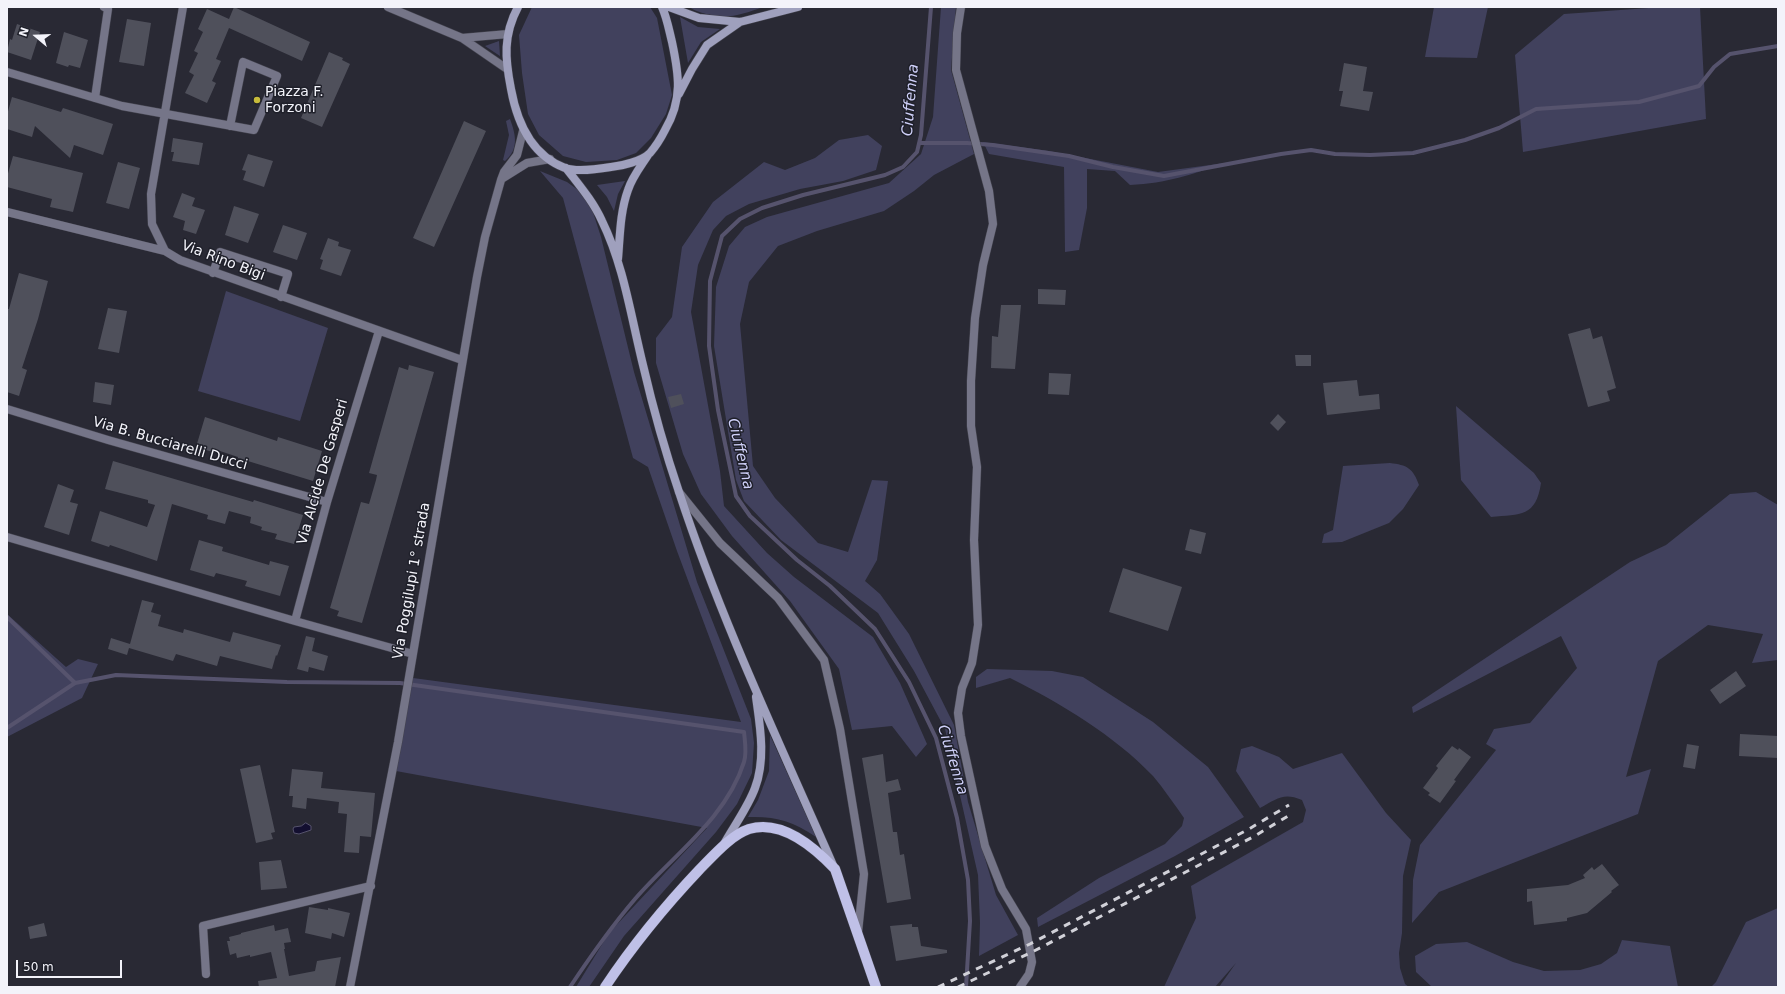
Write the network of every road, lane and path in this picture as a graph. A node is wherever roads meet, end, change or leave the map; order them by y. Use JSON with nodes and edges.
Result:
{"nodes":[{"id":1,"x":104,"y":7,"type":"edge"},
{"id":2,"x":183,"y":7,"type":"edge"},
{"id":3,"x":388,"y":7,"type":"edge"},
{"id":4,"x":518,"y":7,"type":"edge"},
{"id":5,"x":662,"y":7,"type":"edge"},
{"id":6,"x":669,"y":7,"type":"edge"},
{"id":7,"x":798,"y":7,"type":"edge"},
{"id":8,"x":961,"y":7,"type":"edge"},
{"id":9,"x":740,"y":22,"type":"junction"},
{"id":10,"x":508,"y":34,"type":"junction"},
{"id":11,"x":462,"y":38,"type":"junction"},
{"id":12,"x":507,"y":69,"type":"junction"},
{"id":13,"x":7,"y":72,"type":"edge"},
{"id":14,"x":678,"y":96,"type":"junction"},
{"id":15,"x":94,"y":98,"type":"junction"},
{"id":16,"x":165,"y":115,"type":"junction"},
{"id":17,"x":230,"y":126,"type":"junction"},
{"id":18,"x":523,"y":131,"type":"junction"},
{"id":19,"x":649,"y":154,"type":"junction"},
{"id":20,"x":550,"y":159,"type":"junction"},
{"id":21,"x":566,"y":168,"type":"junction"},
{"id":22,"x":501,"y":180,"type":"junction"},
{"id":23,"x":7,"y":212,"type":"edge"},
{"id":24,"x":165,"y":251,"type":"junction"},
{"id":25,"x":618,"y":259,"type":"junction"},
{"id":26,"x":213,"y":273,"type":"junction"},
{"id":27,"x":281,"y":297,"type":"junction"},
{"id":28,"x":379,"y":331,"type":"junction"},
{"id":29,"x":462,"y":360,"type":"junction"},
{"id":30,"x":7,"y":409,"type":"edge"},
{"id":31,"x":678,"y":490,"type":"junction"},
{"id":32,"x":327,"y":502,"type":"junction"},
{"id":33,"x":7,"y":537,"type":"edge"},
{"id":34,"x":295,"y":622,"type":"junction"},
{"id":35,"x":413,"y":654,"type":"junction"},
{"id":36,"x":755,"y":688,"type":"junction"},
{"id":37,"x":722,"y":846,"type":"junction"},
{"id":38,"x":835,"y":869,"type":"junction"},
{"id":39,"x":370,"y":886,"type":"junction"},
{"id":40,"x":858,"y":935,"type":"junction"},
{"id":41,"x":206,"y":974,"type":"dead end"},
{"id":42,"x":350,"y":987,"type":"edge"},
{"id":43,"x":604,"y":987,"type":"edge"},
{"id":44,"x":876,"y":987,"type":"edge"},
{"id":45,"x":1020,"y":987,"type":"edge"}],
"edges":[{"from":1,"to":15,"type":"street"},
{"from":2,"to":16,"type":"street","name":"Via Rino Bigi"},
{"from":3,"to":11,"type":"street"},
{"from":4,"to":10,"type":"main road"},
{"from":5,"to":14,"type":"main road"},
{"from":6,"to":9,"type":"main road"},
{"from":7,"to":9,"type":"main road"},
{"from":8,"to":45,"type":"street"},
{"from":9,"to":14,"type":"main road"},
{"from":10,"to":11,"type":"street"},
{"from":10,"to":12,"type":"main road"},
{"from":11,"to":12,"type":"street"},
{"from":12,"to":18,"type":"main road"},
{"from":13,"to":15,"type":"street"},
{"from":14,"to":19,"type":"main road"},
{"from":15,"to":16,"type":"street"},
{"from":16,"to":17,"type":"street"},
{"from":16,"to":24,"type":"street","name":"Via Rino Bigi"},
{"from":17,"to":17,"type":"street"},
{"from":18,"to":20,"type":"main road"},
{"from":18,"to":22,"type":"street","name":"Via Poggilupi 1° strada"},
{"from":19,"to":21,"type":"main road"},
{"from":19,"to":25,"type":"main road"},
{"from":20,"to":21,"type":"main road"},
{"from":20,"to":22,"type":"street"},
{"from":21,"to":25,"type":"main road"},
{"from":22,"to":29,"type":"street","name":"Via Poggilupi 1° strada"},
{"from":23,"to":24,"type":"street"},
{"from":24,"to":26,"type":"street","name":"Via Rino Bigi"},
{"from":25,"to":31,"type":"main road"},
{"from":26,"to":27,"type":"street","name":"Via Rino Bigi"},
{"from":26,"to":27,"type":"street"},
{"from":27,"to":28,"type":"street","name":"Via Rino Bigi"},
{"from":28,"to":29,"type":"street","name":"Via Rino Bigi"},
{"from":28,"to":32,"type":"street","name":"Via Alcide De Gasperi"},
{"from":29,"to":35,"type":"street","name":"Via Poggilupi 1° strada"},
{"from":30,"to":32,"type":"street","name":"Via B. Bucciarelli Ducci"},
{"from":31,"to":36,"type":"main road"},
{"from":31,"to":40,"type":"street"},
{"from":32,"to":34,"type":"street","name":"Via Alcide De Gasperi"},
{"from":33,"to":34,"type":"street"},
{"from":34,"to":35,"type":"street"},
{"from":35,"to":39,"type":"street","name":"Via Poggilupi 1° strada"},
{"from":36,"to":37,"type":"main road"},
{"from":36,"to":38,"type":"main road"},
{"from":37,"to":38,"type":"main road"},
{"from":37,"to":43,"type":"main road"},
{"from":38,"to":40,"type":"main road"},
{"from":39,"to":41,"type":"street"},
{"from":39,"to":42,"type":"street","name":"Via Poggilupi 1° strada"},
{"from":40,"to":44,"type":"main road"}]}
